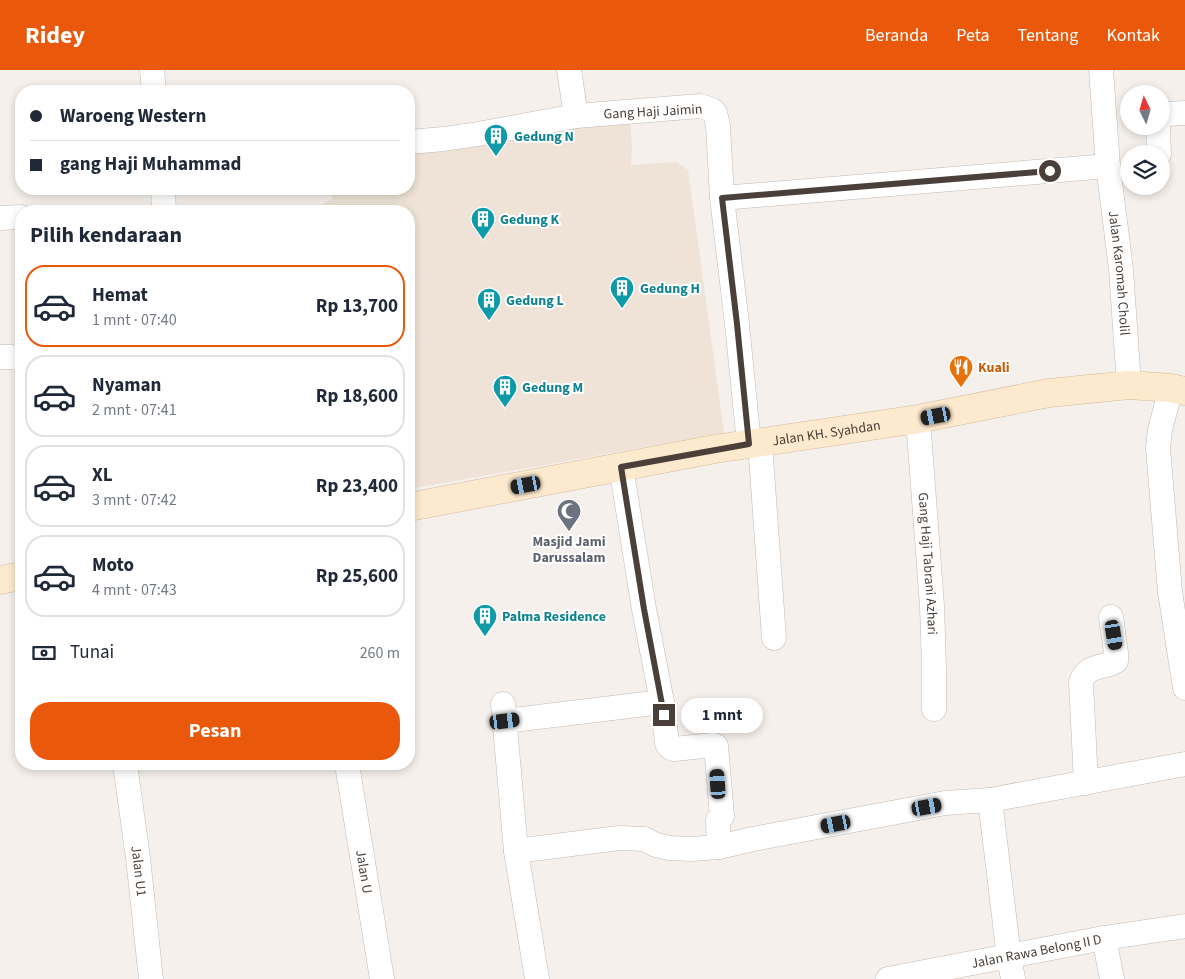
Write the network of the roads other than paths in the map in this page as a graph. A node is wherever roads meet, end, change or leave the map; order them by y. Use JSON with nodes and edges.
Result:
{"nodes":[{"id":1,"x":152,"y":70,"type":"edge"},
{"id":2,"x":569,"y":70,"type":"edge"},
{"id":3,"x":1101,"y":70,"type":"edge"},
{"id":4,"x":153,"y":85,"type":"edge"},
{"id":5,"x":1185,"y":113,"type":"edge"},
{"id":6,"x":1170,"y":114,"type":"edge"},
{"id":7,"x":576,"y":116,"type":"junction"},
{"id":8,"x":415,"y":141,"type":"edge"},
{"id":9,"x":1115,"y":163,"type":"edge"},
{"id":10,"x":722,"y":198,"type":"junction"},
{"id":11,"x":15,"y":217,"type":"edge"},
{"id":12,"x":0,"y":218,"type":"edge"},
{"id":13,"x":0,"y":357,"type":"edge"},
{"id":14,"x":15,"y":358,"type":"edge"},
{"id":15,"x":1129,"y":385,"type":"junction"},
{"id":16,"x":1178,"y":390,"type":"edge"},
{"id":17,"x":918,"y":419,"type":"junction"},
{"id":18,"x":754,"y":444,"type":"junction"},
{"id":19,"x":621,"y":467,"type":"junction"},
{"id":20,"x":415,"y":506,"type":"edge"},
{"id":21,"x":15,"y":577,"type":"edge"},
{"id":22,"x":0,"y":580,"type":"edge"},
{"id":23,"x":1111,"y":617,"type":"dead end"},
{"id":24,"x":774,"y":638,"type":"dead end"},
{"id":25,"x":1185,"y":688,"type":"edge"},
{"id":26,"x":662,"y":702,"type":"junction"},
{"id":27,"x":934,"y":709,"type":"dead end"},
{"id":28,"x":1185,"y":764,"type":"edge"},
{"id":29,"x":125,"y":770,"type":"edge"},
{"id":30,"x":348,"y":770,"type":"edge"},
{"id":31,"x":1086,"y":783,"type":"junction"},
{"id":32,"x":990,"y":800,"type":"junction"},
{"id":33,"x":719,"y":847,"type":"junction"},
{"id":34,"x":516,"y":850,"type":"junction"},
{"id":35,"x":1185,"y":926,"type":"edge"},
{"id":36,"x":1104,"y":938,"type":"junction"},
{"id":37,"x":1011,"y":968,"type":"edge"},
{"id":38,"x":150,"y":979,"type":"edge"},
{"id":39,"x":382,"y":979,"type":"edge"},
{"id":40,"x":537,"y":979,"type":"edge"},
{"id":41,"x":888,"y":979,"type":"edge"},
{"id":42,"x":1112,"y":979,"type":"edge"}],
"edges":[{"from":1,"to":4,"type":"street"},
{"from":2,"to":7,"type":"street"},
{"from":3,"to":9,"type":"street","name":"Jalan Karomah Cholil"},
{"from":5,"to":6,"type":"street"},
{"from":7,"to":8,"type":"street","name":"Gang Haji Jaimin"},
{"from":7,"to":10,"type":"street","name":"Gang Haji Jaimin"},
{"from":9,"to":10,"type":"street"},
{"from":9,"to":15,"type":"street","name":"Jalan Karomah Cholil"},
{"from":10,"to":18,"type":"street","name":"Gang Haji Jaimin"},
{"from":11,"to":12,"type":"street"},
{"from":13,"to":14,"type":"street"},
{"from":15,"to":16,"type":"street","name":"Jalan KH. Syahdan"},
{"from":15,"to":17,"type":"street","name":"Jalan KH. Syahdan"},
{"from":16,"to":25,"type":"street"},
{"from":17,"to":18,"type":"street","name":"Jalan KH. Syahdan"},
{"from":17,"to":27,"type":"street","name":"Gang Haji Tabrani Azhari"},
{"from":18,"to":19,"type":"street","name":"Jalan KH. Syahdan"},
{"from":18,"to":24,"type":"street","name":"Gang Haji Jaimin"},
{"from":19,"to":20,"type":"street","name":"Jalan KH. Syahdan"},
{"from":19,"to":26,"type":"street"},
{"from":21,"to":22,"type":"street"},
{"from":23,"to":31,"type":"street"},
{"from":26,"to":33,"type":"street"},
{"from":26,"to":34,"type":"street"},
{"from":28,"to":31,"type":"street"},
{"from":29,"to":38,"type":"street","name":"Jalan U1"},
{"from":30,"to":39,"type":"street","name":"Jalan U"},
{"from":31,"to":32,"type":"street"},
{"from":32,"to":33,"type":"street"},
{"from":32,"to":37,"type":"street"},
{"from":33,"to":34,"type":"street"},
{"from":34,"to":40,"type":"street"},
{"from":35,"to":36,"type":"street","name":"Jalan Rawa Belong II D"},
{"from":36,"to":37,"type":"street","name":"Jalan Rawa Belong II D"},
{"from":36,"to":42,"type":"street"},
{"from":37,"to":41,"type":"street","name":"Jalan Rawa Belong II D"}]}
